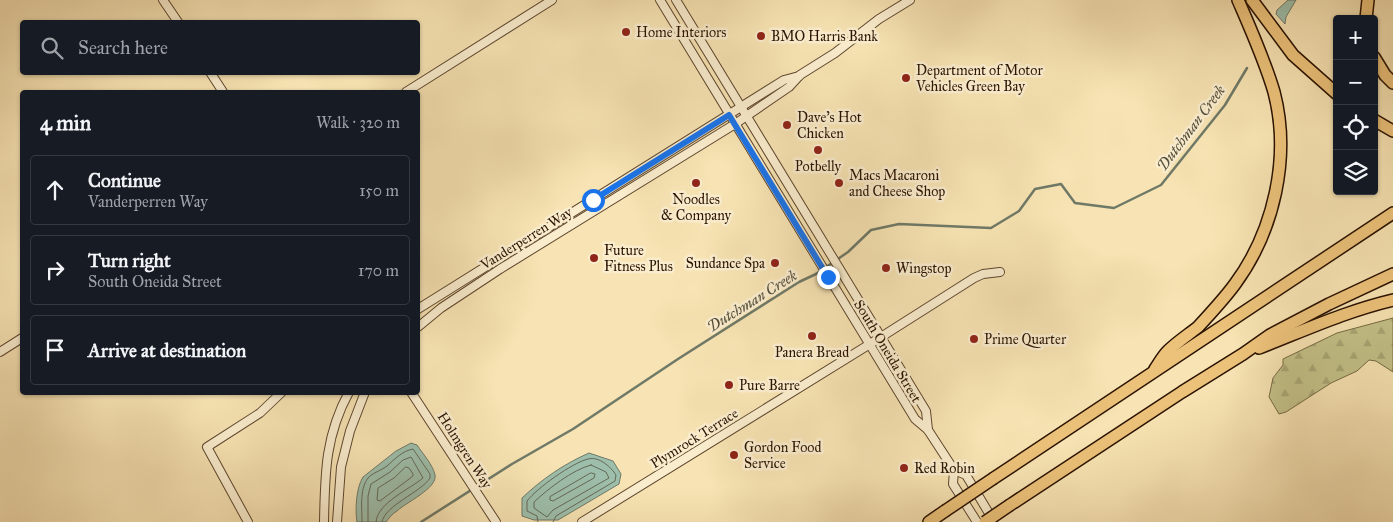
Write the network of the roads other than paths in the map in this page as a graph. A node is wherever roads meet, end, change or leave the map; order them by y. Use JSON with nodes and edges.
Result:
{"nodes":[{"id":1,"x":164,"y":0,"type":"edge"},
{"id":2,"x":552,"y":0,"type":"edge"},
{"id":3,"x":660,"y":0,"type":"edge"},
{"id":4,"x":676,"y":0,"type":"edge"},
{"id":5,"x":910,"y":0,"type":"edge"},
{"id":6,"x":1238,"y":0,"type":"edge"},
{"id":7,"x":1252,"y":0,"type":"edge"},
{"id":8,"x":1368,"y":0,"type":"edge"},
{"id":9,"x":1366,"y":15,"type":"edge"},
{"id":10,"x":177,"y":20,"type":"edge"},
{"id":11,"x":1376,"y":60,"type":"edge"},
{"id":12,"x":212,"y":75,"type":"edge"},
{"id":13,"x":800,"y":75,"type":"junction"},
{"id":14,"x":1393,"y":83,"type":"edge"},
{"id":15,"x":222,"y":90,"type":"edge"},
{"id":16,"x":409,"y":90,"type":"edge"},
{"id":17,"x":1333,"y":90,"type":"edge"},
{"id":18,"x":740,"y":107,"type":"junction"},
{"id":19,"x":729,"y":115,"type":"junction"},
{"id":20,"x":746,"y":116,"type":"junction"},
{"id":21,"x":1378,"y":122,"type":"edge"},
{"id":22,"x":735,"y":124,"type":"junction"},
{"id":23,"x":1393,"y":131,"type":"edge"},
{"id":24,"x":1393,"y":212,"type":"edge"},
{"id":25,"x":1000,"y":272,"type":"dead end"},
{"id":26,"x":1393,"y":274,"type":"edge"},
{"id":27,"x":1393,"y":300,"type":"edge"},
{"id":28,"x":420,"y":308,"type":"edge"},
{"id":29,"x":420,"y":325,"type":"edge"},
{"id":30,"x":881,"y":337,"type":"junction"},
{"id":31,"x":20,"y":339,"type":"edge"},
{"id":32,"x":870,"y":344,"type":"junction"},
{"id":33,"x":0,"y":352,"type":"edge"},
{"id":34,"x":1243,"y":354,"type":"junction"},
{"id":35,"x":1151,"y":375,"type":"junction"},
{"id":36,"x":279,"y":395,"type":"edge"},
{"id":37,"x":347,"y":395,"type":"edge"},
{"id":38,"x":364,"y":395,"type":"edge"},
{"id":39,"x":414,"y":395,"type":"edge"},
{"id":40,"x":928,"y":430,"type":"junction"},
{"id":41,"x":954,"y":470,"type":"junction"},
{"id":42,"x":248,"y":522,"type":"edge"},
{"id":43,"x":324,"y":522,"type":"edge"},
{"id":44,"x":337,"y":522,"type":"edge"},
{"id":45,"x":496,"y":522,"type":"edge"},
{"id":46,"x":582,"y":522,"type":"edge"},
{"id":47,"x":928,"y":522,"type":"edge"},
{"id":48,"x":977,"y":522,"type":"edge"},
{"id":49,"x":985,"y":522,"type":"edge"},
{"id":50,"x":994,"y":522,"type":"edge"}],
"edges":[{"from":1,"to":10,"type":"street"},
{"from":2,"to":16,"type":"street"},
{"from":3,"to":19,"type":"street","name":"South Oneida Street"},
{"from":4,"to":18,"type":"street","name":"South Oneida Street"},
{"from":5,"to":13,"type":"street","name":"Vanderperren Way"},
{"from":6,"to":35,"type":"highway"},
{"from":7,"to":17,"type":"highway"},
{"from":8,"to":9,"type":"highway"},
{"from":11,"to":14,"type":"highway"},
{"from":12,"to":15,"type":"street"},
{"from":13,"to":18,"type":"street","name":"Vanderperren Way"},
{"from":13,"to":20,"type":"street","name":"Vanderperren Way"},
{"from":18,"to":19,"type":"street","name":"Vanderperren Way"},
{"from":18,"to":20,"type":"street","name":"South Oneida Street"},
{"from":19,"to":22,"type":"street","name":"South Oneida Street"},
{"from":19,"to":28,"type":"street","name":"Vanderperren Way"},
{"from":20,"to":22,"type":"street","name":"Vanderperren Way"},
{"from":20,"to":30,"type":"street","name":"South Oneida Street"},
{"from":21,"to":23,"type":"highway"},
{"from":22,"to":29,"type":"street","name":"Vanderperren Way"},
{"from":22,"to":32,"type":"street","name":"South Oneida Street"},
{"from":24,"to":35,"type":"highway"},
{"from":25,"to":30,"type":"street","name":"Plymrock Terrace"},
{"from":26,"to":34,"type":"highway"},
{"from":27,"to":34,"type":"highway"},
{"from":30,"to":32,"type":"street","name":"Plymrock Terrace"},
{"from":30,"to":40,"type":"street","name":"South Oneida Street"},
{"from":31,"to":33,"type":"street"},
{"from":32,"to":40,"type":"street","name":"South Oneida Street"},
{"from":32,"to":46,"type":"street","name":"Plymrock Terrace"},
{"from":34,"to":49,"type":"highway","bridge":true},
{"from":35,"to":47,"type":"highway","bridge":true},
{"from":36,"to":42,"type":"street"},
{"from":37,"to":43,"type":"street"},
{"from":38,"to":44,"type":"street"},
{"from":39,"to":45,"type":"street","name":"Holmgren Way"},
{"from":40,"to":41,"type":"street","name":"South Oneida Street"},
{"from":41,"to":48,"type":"street","name":"South Oneida Street"},
{"from":41,"to":50,"type":"street","name":"South Oneida Street"}]}
